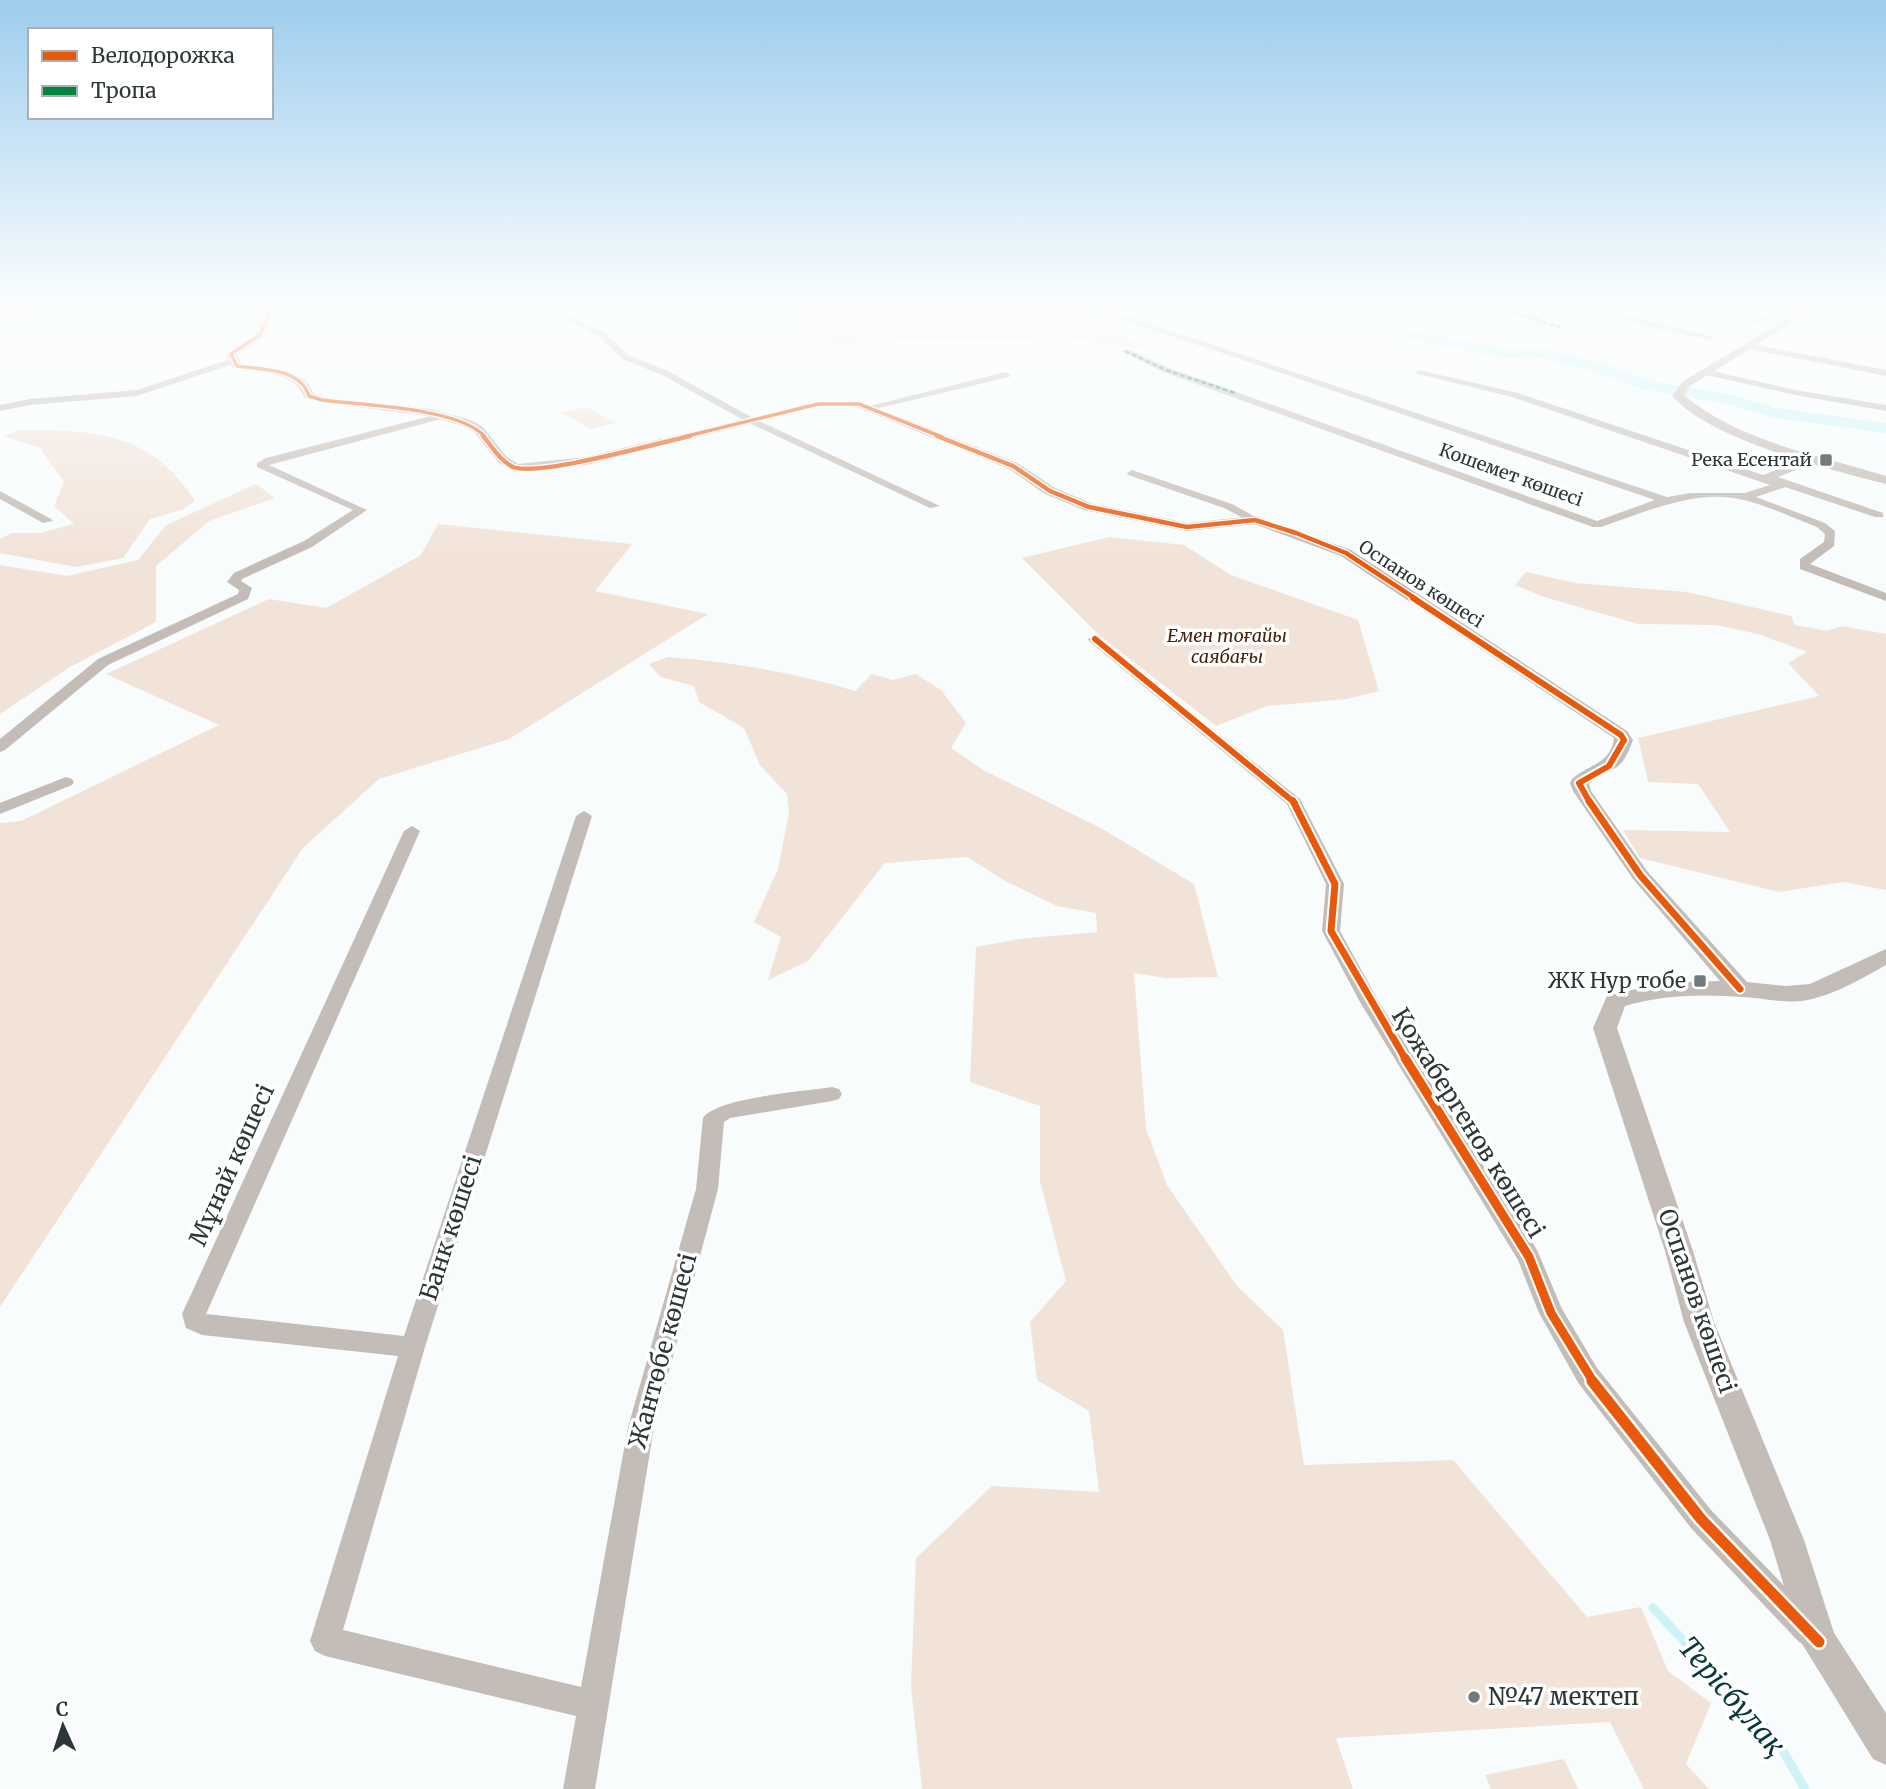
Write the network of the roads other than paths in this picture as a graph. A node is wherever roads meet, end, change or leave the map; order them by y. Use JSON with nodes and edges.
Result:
{"nodes":[{"id":1,"x":142,"y":391,"type":"edge"},
{"id":2,"x":308,"y":391,"type":"edge"},
{"id":3,"x":698,"y":391,"type":"edge"},
{"id":4,"x":937,"y":391,"type":"edge"},
{"id":5,"x":1230,"y":391,"type":"edge"},
{"id":6,"x":1344,"y":391,"type":"edge"},
{"id":7,"x":1500,"y":391,"type":"edge"},
{"id":8,"x":1681,"y":391,"type":"edge"},
{"id":9,"x":1783,"y":391,"type":"edge"},
{"id":10,"x":872,"y":407,"type":"junction"},
{"id":11,"x":0,"y":408,"type":"edge"},
{"id":12,"x":1886,"y":408,"type":"edge"},
{"id":13,"x":442,"y":416,"type":"junction"},
{"id":14,"x":750,"y":420,"type":"junction"},
{"id":15,"x":1817,"y":458,"type":"junction"},
{"id":16,"x":1132,"y":472,"type":"dead end"},
{"id":17,"x":1765,"y":478,"type":"junction"},
{"id":18,"x":1886,"y":480,"type":"edge"},
{"id":19,"x":0,"y":494,"type":"edge"},
{"id":20,"x":1745,"y":498,"type":"junction"},
{"id":21,"x":1667,"y":500,"type":"junction"},
{"id":22,"x":934,"y":506,"type":"dead end"},
{"id":23,"x":1879,"y":514,"type":"dead end"},
{"id":24,"x":1255,"y":520,"type":"junction"},
{"id":25,"x":47,"y":521,"type":"dead end"},
{"id":26,"x":1886,"y":597,"type":"edge"},
{"id":27,"x":1096,"y":639,"type":"dead end"},
{"id":28,"x":0,"y":747,"type":"edge"},
{"id":29,"x":66,"y":782,"type":"dead end"},
{"id":30,"x":0,"y":809,"type":"edge"},
{"id":31,"x":584,"y":816,"type":"dead end"},
{"id":32,"x":412,"y":831,"type":"dead end"},
{"id":33,"x":1886,"y":956,"type":"edge"},
{"id":34,"x":1740,"y":989,"type":"junction"},
{"id":35,"x":832,"y":1094,"type":"dead end"},
{"id":36,"x":413,"y":1347,"type":"junction"},
{"id":37,"x":1819,"y":1642,"type":"junction"},
{"id":38,"x":592,"y":1705,"type":"junction"},
{"id":39,"x":1886,"y":1746,"type":"edge"},
{"id":40,"x":579,"y":1789,"type":"edge"}],
"edges":[{"from":1,"to":11,"type":"street"},
{"from":2,"to":13,"type":"street","name":"Оспанов көшесі"},
{"from":3,"to":14,"type":"street"},
{"from":4,"to":10,"type":"street"},
{"from":5,"to":21,"type":"street","name":"Кошемет көшесі"},
{"from":6,"to":21,"type":"street"},
{"from":7,"to":17,"type":"street"},
{"from":8,"to":15,"type":"street"},
{"from":9,"to":12,"type":"street"},
{"from":10,"to":14,"type":"street","name":"Оспанов көшесі"},
{"from":10,"to":24,"type":"street","name":"Оспанов көшесі"},
{"from":13,"to":14,"type":"street","name":"Оспанов көшесі"},
{"from":13,"to":28,"type":"street"},
{"from":14,"to":22,"type":"street"},
{"from":15,"to":17,"type":"street"},
{"from":15,"to":18,"type":"street"},
{"from":16,"to":24,"type":"street"},
{"from":17,"to":20,"type":"street","name":"Кошемет көшесі"},
{"from":17,"to":23,"type":"street"},
{"from":19,"to":25,"type":"street"},
{"from":20,"to":21,"type":"street","name":"Кошемет көшесі"},
{"from":20,"to":26,"type":"street"},
{"from":24,"to":34,"type":"street","name":"Оспанов көшесі"},
{"from":27,"to":37,"type":"street","name":"Қожабергенов көшесі"},
{"from":29,"to":30,"type":"street"},
{"from":31,"to":36,"type":"street","name":"Банк көшесі"},
{"from":32,"to":36,"type":"street","name":"Мұнай көшесі"},
{"from":33,"to":34,"type":"street","name":"Оспанов көшесі"},
{"from":34,"to":37,"type":"street","name":"Оспанов көшесі"},
{"from":35,"to":38,"type":"street","name":"Жантөбе көшесі"},
{"from":36,"to":38,"type":"street","name":"Банк көшесі"},
{"from":37,"to":39,"type":"street","name":"Оспанов көшесі"},
{"from":38,"to":40,"type":"street"}]}
